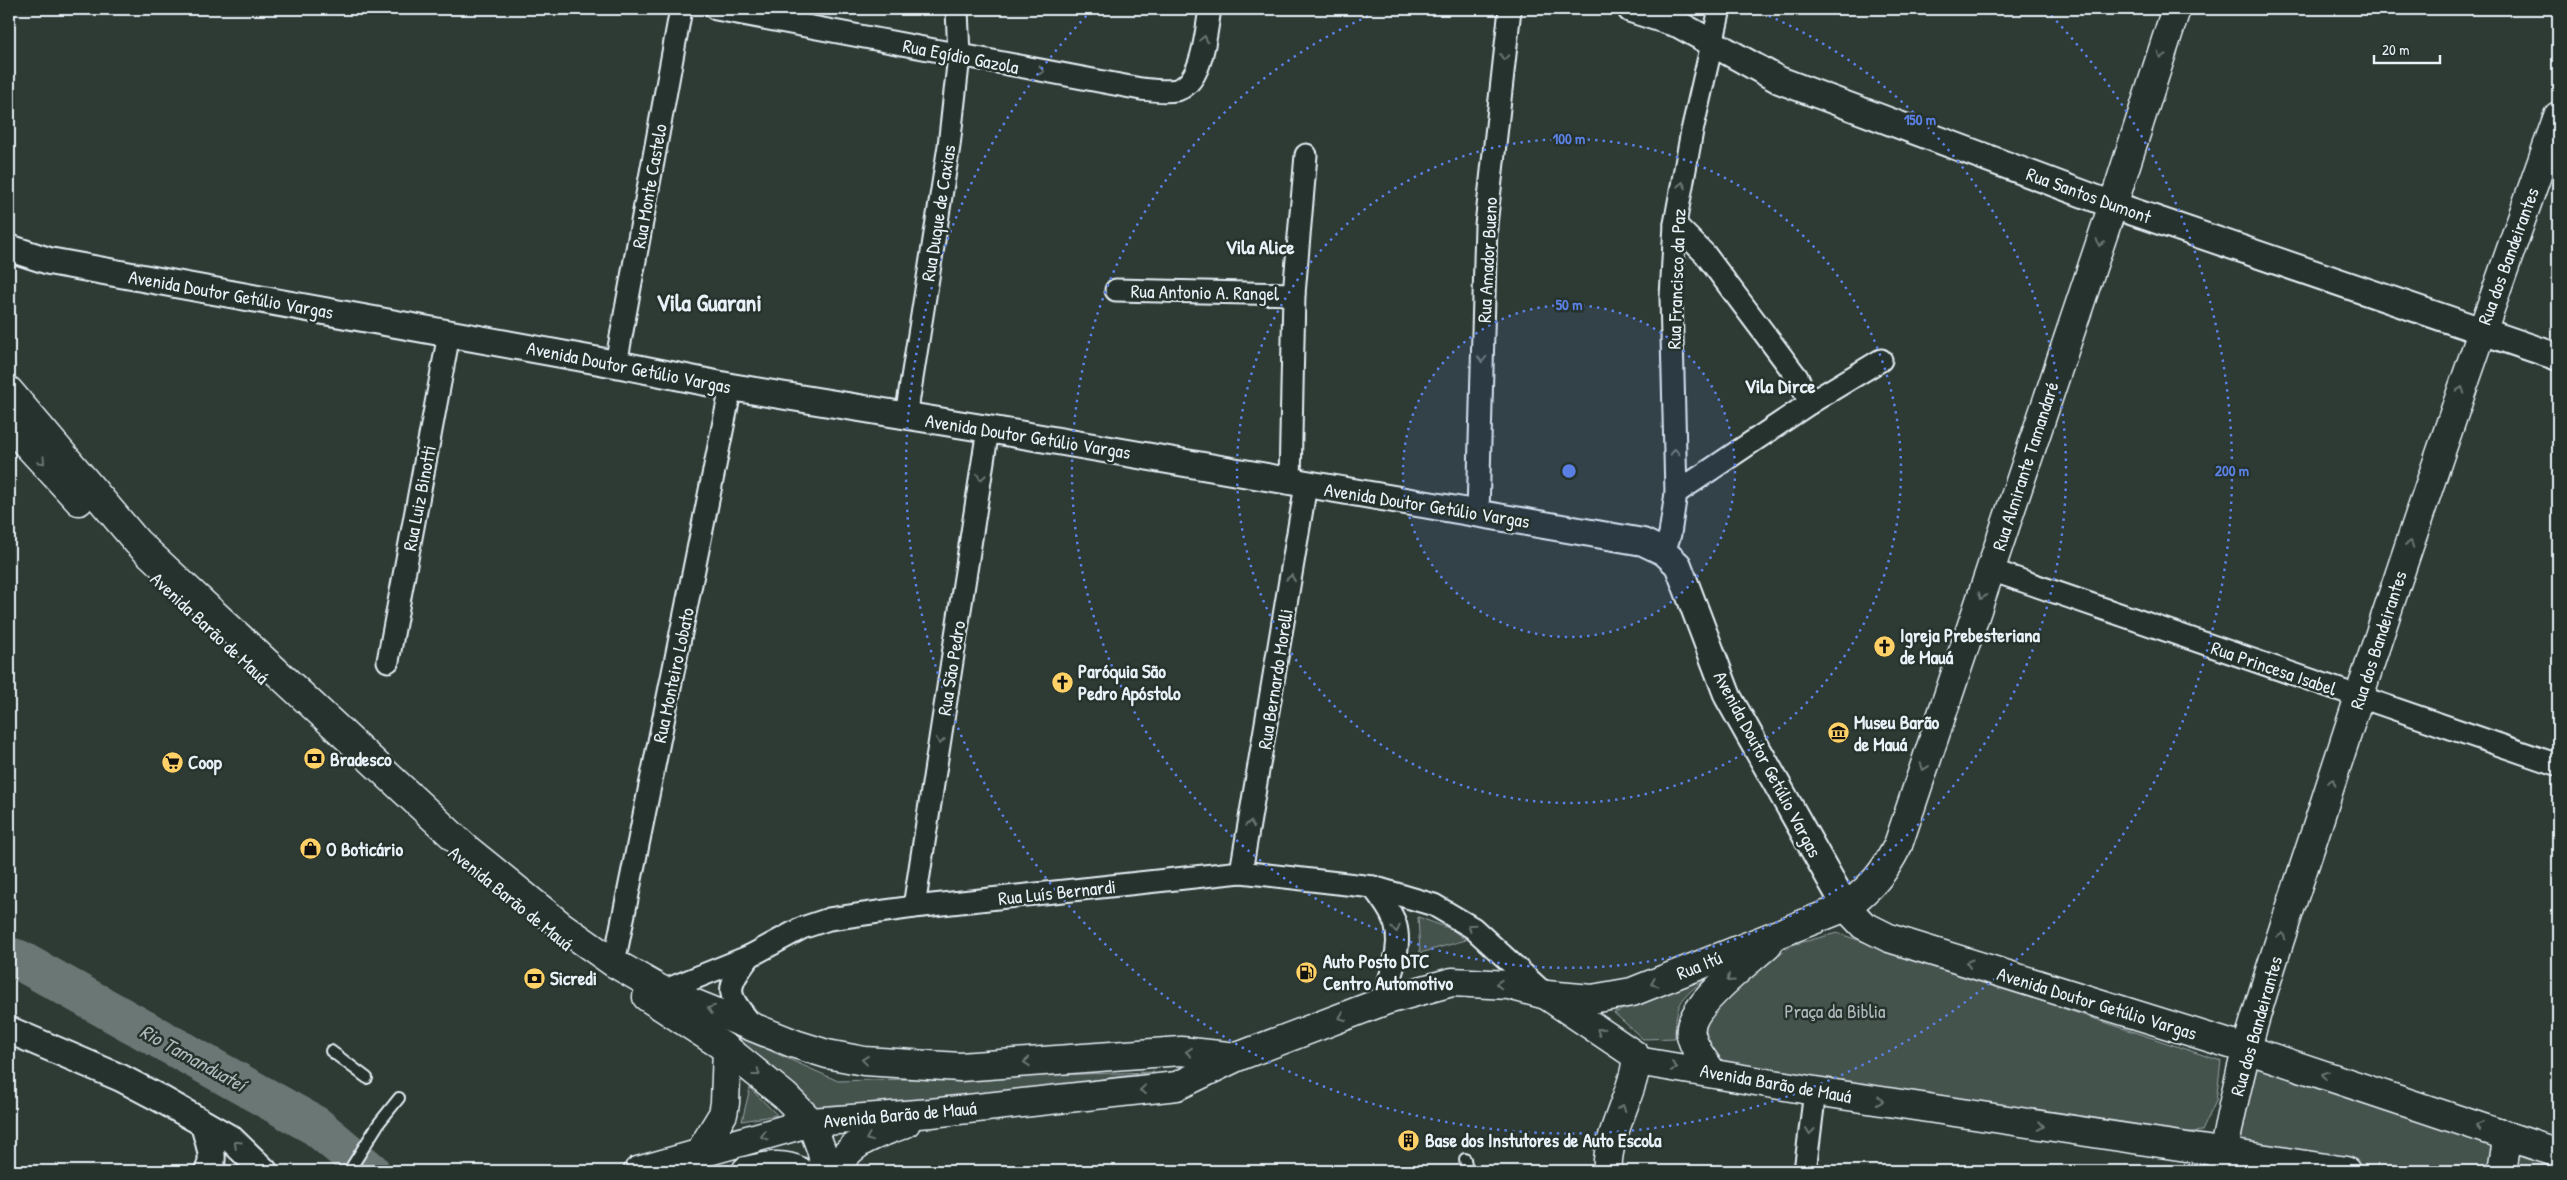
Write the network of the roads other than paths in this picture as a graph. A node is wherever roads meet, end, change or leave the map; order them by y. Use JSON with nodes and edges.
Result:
{"nodes":[{"id":1,"x":681,"y":9,"type":"edge"},
{"id":2,"x":716,"y":9,"type":"edge"},
{"id":3,"x":957,"y":9,"type":"edge"},
{"id":4,"x":1210,"y":9,"type":"edge"},
{"id":5,"x":1510,"y":9,"type":"edge"},
{"id":6,"x":1631,"y":9,"type":"edge"},
{"id":7,"x":1720,"y":9,"type":"edge"},
{"id":8,"x":2176,"y":9,"type":"edge"},
{"id":9,"x":1711,"y":43,"type":"junction"},
{"id":10,"x":959,"y":56,"type":"junction"},
{"id":11,"x":2558,"y":116,"type":"edge"},
{"id":12,"x":1306,"y":155,"type":"dead end"},
{"id":13,"x":2112,"y":205,"type":"junction"},
{"id":14,"x":1674,"y":224,"type":"junction"},
{"id":15,"x":9,"y":248,"type":"edge"},
{"id":16,"x":48,"y":260,"type":"junction"},
{"id":17,"x":9,"y":261,"type":"edge"},
{"id":18,"x":1116,"y":290,"type":"dead end"},
{"id":19,"x":1294,"y":294,"type":"junction"},
{"id":20,"x":2481,"y":331,"type":"junction"},
{"id":21,"x":449,"y":334,"type":"junction"},
{"id":22,"x":2558,"y":357,"type":"edge"},
{"id":23,"x":1882,"y":360,"type":"dead end"},
{"id":24,"x":616,"y":364,"type":"junction"},
{"id":25,"x":731,"y":387,"type":"junction"},
{"id":26,"x":9,"y":390,"type":"edge"},
{"id":27,"x":1810,"y":402,"type":"junction"},
{"id":28,"x":906,"y":416,"type":"junction"},
{"id":29,"x":9,"y":425,"type":"edge"},
{"id":30,"x":988,"y":429,"type":"junction"},
{"id":31,"x":1298,"y":483,"type":"junction"},
{"id":32,"x":1676,"y":493,"type":"junction"},
{"id":33,"x":1478,"y":513,"type":"junction"},
{"id":34,"x":1664,"y":552,"type":"junction"},
{"id":35,"x":1991,"y":570,"type":"junction"},
{"id":36,"x":388,"y":661,"type":"dead end"},
{"id":37,"x":2358,"y":697,"type":"junction"},
{"id":38,"x":2558,"y":765,"type":"edge"},
{"id":39,"x":1241,"y":872,"type":"junction"},
{"id":40,"x":1373,"y":887,"type":"junction"},
{"id":41,"x":914,"y":907,"type":"junction"},
{"id":42,"x":1846,"y":907,"type":"junction"},
{"id":43,"x":1779,"y":934,"type":"junction"},
{"id":44,"x":750,"y":956,"type":"junction"},
{"id":45,"x":614,"y":963,"type":"junction"},
{"id":46,"x":663,"y":991,"type":"junction"},
{"id":47,"x":1546,"y":995,"type":"junction"},
{"id":48,"x":1382,"y":1002,"type":"junction"},
{"id":49,"x":753,"y":1026,"type":"junction"},
{"id":50,"x":9,"y":1030,"type":"edge"},
{"id":51,"x":727,"y":1050,"type":"junction"},
{"id":52,"x":2246,"y":1050,"type":"junction"},
{"id":53,"x":331,"y":1052,"type":"dead end"},
{"id":54,"x":1238,"y":1057,"type":"junction"},
{"id":55,"x":1637,"y":1061,"type":"junction"},
{"id":56,"x":1712,"y":1072,"type":"junction"},
{"id":57,"x":367,"y":1078,"type":"dead end"},
{"id":58,"x":1816,"y":1091,"type":"junction"},
{"id":59,"x":399,"y":1098,"type":"dead end"},
{"id":60,"x":930,"y":1113,"type":"junction"},
{"id":61,"x":811,"y":1122,"type":"junction"},
{"id":62,"x":204,"y":1124,"type":"junction"},
{"id":63,"x":2504,"y":1134,"type":"junction"},
{"id":64,"x":2558,"y":1153,"type":"edge"},
{"id":65,"x":698,"y":1155,"type":"junction"},
{"id":66,"x":1465,"y":1159,"type":"dead end"},
{"id":67,"x":2222,"y":1162,"type":"edge"},
{"id":68,"x":208,"y":1171,"type":"edge"},
{"id":69,"x":264,"y":1171,"type":"edge"},
{"id":70,"x":349,"y":1171,"type":"edge"},
{"id":71,"x":638,"y":1171,"type":"edge"},
{"id":72,"x":746,"y":1171,"type":"edge"},
{"id":73,"x":799,"y":1171,"type":"edge"},
{"id":74,"x":826,"y":1171,"type":"edge"},
{"id":75,"x":835,"y":1171,"type":"edge"},
{"id":76,"x":1466,"y":1171,"type":"edge"},
{"id":77,"x":1608,"y":1171,"type":"edge"},
{"id":78,"x":1805,"y":1171,"type":"edge"},
{"id":79,"x":2346,"y":1171,"type":"edge"},
{"id":80,"x":2502,"y":1171,"type":"edge"}],
"edges":[{"from":1,"to":24,"type":"street","name":"Rua Monte Castelo"},
{"from":2,"to":10,"type":"street","name":"Rua Egídio Gazola"},
{"from":3,"to":10,"type":"street","name":"Rua Duque de Caxias"},
{"from":10,"to":4,"type":"street","name":"Rua Egídio Gazola","one_way":true},
{"from":5,"to":33,"type":"street","name":"Rua Amador Bueno","one_way":true},
{"from":6,"to":9,"type":"street","name":"Rua Santos Dumont"},
{"from":7,"to":9,"type":"street","name":"Rua Francisco da Paz"},
{"from":8,"to":13,"type":"main road","name":"Rua Almirante Tamandaré","one_way":true},
{"from":9,"to":13,"type":"street","name":"Rua Santos Dumont"},
{"from":14,"to":9,"type":"street","name":"Rua Francisco da Paz","one_way":true},
{"from":10,"to":28,"type":"street","name":"Rua Duque de Caxias"},
{"from":11,"to":20,"type":"main road","name":"Rua dos Bandeirantes"},
{"from":12,"to":19,"type":"street","name":"Rua Bernardo Morelli"},
{"from":13,"to":20,"type":"street","name":"Rua Santos Dumont"},
{"from":13,"to":35,"type":"main road","name":"Rua Almirante Tamandaré","one_way":true},
{"from":14,"to":27,"type":"street"},
{"from":32,"to":14,"type":"street","name":"Rua Francisco da Paz","one_way":true},
{"from":15,"to":16,"type":"street","name":"Avenida Doutor Getúlio Vargas"},
{"from":16,"to":17,"type":"street","name":"Avenida Doutor Getúlio Vargas"},
{"from":16,"to":21,"type":"street","name":"Avenida Doutor Getúlio Vargas"},
{"from":18,"to":19,"type":"street","name":"Rua Antonio A. Rangel"},
{"from":19,"to":31,"type":"street","name":"Rua Bernardo Morelli"},
{"from":20,"to":22,"type":"street","name":"Rua Santos Dumont"},
{"from":37,"to":20,"type":"main road","name":"Rua dos Bandeirantes","one_way":true},
{"from":21,"to":24,"type":"street","name":"Avenida Doutor Getúlio Vargas"},
{"from":21,"to":36,"type":"street","name":"Rua Luiz Binotti"},
{"from":23,"to":27,"type":"street"},
{"from":24,"to":25,"type":"street","name":"Avenida Doutor Getúlio Vargas"},
{"from":25,"to":28,"type":"street","name":"Avenida Doutor Getúlio Vargas"},
{"from":25,"to":45,"type":"street","name":"Rua Monteiro Lobato"},
{"from":26,"to":45,"type":"main road","name":"Avenida Barão de Mauá"},
{"from":27,"to":32,"type":"street"},
{"from":28,"to":30,"type":"street","name":"Avenida Doutor Getúlio Vargas"},
{"from":29,"to":51,"type":"main road","name":"Avenida Barão de Mauá","one_way":true},
{"from":30,"to":31,"type":"street","name":"Avenida Doutor Getúlio Vargas"},
{"from":30,"to":41,"type":"street","name":"Rua São Pedro","one_way":true},
{"from":31,"to":33,"type":"street","name":"Avenida Doutor Getúlio Vargas"},
{"from":39,"to":31,"type":"street","name":"Rua Bernardo Morelli","one_way":true},
{"from":32,"to":34,"type":"street","name":"Rua Francisco da Paz"},
{"from":33,"to":34,"type":"street","name":"Avenida Doutor Getúlio Vargas"},
{"from":34,"to":42,"type":"street","name":"Avenida Doutor Getúlio Vargas"},
{"from":35,"to":37,"type":"street","name":"Rua Princesa Isabel"},
{"from":35,"to":42,"type":"main road","name":"Rua Almirante Tamandaré","one_way":true},
{"from":37,"to":38,"type":"street","name":"Rua Princesa Isabel"},
{"from":52,"to":37,"type":"main road","name":"Rua dos Bandeirantes","one_way":true},
{"from":39,"to":40,"type":"street","name":"Rua Luís Bernardi"},
{"from":39,"to":41,"type":"street","name":"Rua Luís Bernardi"},
{"from":47,"to":40,"type":"street","name":"Rua Luís Bernardi","one_way":true},
{"from":40,"to":48,"type":"street","one_way":true},
{"from":41,"to":44,"type":"street","name":"Rua Luís Bernardi"},
{"from":42,"to":43,"type":"main road","name":"Rua Itú"},
{"from":52,"to":42,"type":"main road","name":"Avenida Doutor Getúlio Vargas","one_way":true},
{"from":43,"to":47,"type":"main road","name":"Rua Itú","one_way":true},
{"from":43,"to":56,"type":"main road","one_way":true},
{"from":44,"to":46,"type":"street","name":"Rua Luís Bernardi"},
{"from":44,"to":49,"type":"street","name":"Rua Luís Bernardi"},
{"from":45,"to":46,"type":"main road","name":"Avenida Barão de Mauá"},
{"from":49,"to":46,"type":"main road","name":"Avenida Barão de Mauá","one_way":true},
{"from":47,"to":48,"type":"main road","name":"Avenida Barão de Mauá","one_way":true},
{"from":55,"to":47,"type":"main road","name":"Avenida Barão de Mauá","one_way":true},
{"from":48,"to":54,"type":"main road","name":"Avenida Barão de Mauá","one_way":true},
{"from":54,"to":49,"type":"main road","name":"Avenida Barão de Mauá","one_way":true},
{"from":50,"to":62,"type":"street"},
{"from":51,"to":61,"type":"main road","name":"Avenida Barão de Mauá","one_way":true},
{"from":51,"to":65,"type":"main road"},
{"from":63,"to":52,"type":"main road","name":"Avenida Doutor Getúlio Vargas","one_way":true},
{"from":52,"to":67,"type":"main road","name":"Rua dos Bandeirantes"},
{"from":53,"to":57,"type":"lane"},
{"from":54,"to":60,"type":"main road","name":"Avenida Barão de Mauá","one_way":true},
{"from":55,"to":56,"type":"main road","name":"Avenida Barão de Mauá","one_way":true},
{"from":77,"to":55,"type":"main road","one_way":true},
{"from":56,"to":58,"type":"main road","name":"Avenida Barão de Mauá"},
{"from":58,"to":67,"type":"main road","name":"Avenida Barão de Mauá","one_way":true},
{"from":58,"to":78,"type":"street","one_way":true},
{"from":59,"to":70,"type":"lane"},
{"from":60,"to":61,"type":"main road","name":"Avenida Barão de Mauá"},
{"from":60,"to":75,"type":"main road","one_way":true},
{"from":61,"to":65,"type":"main road","one_way":true},
{"from":61,"to":74,"type":"main road"},
{"from":62,"to":68,"type":"street"},
{"from":69,"to":62,"type":"street","one_way":true},
{"from":63,"to":64,"type":"main road","name":"Avenida Doutor Getúlio Vargas"},
{"from":63,"to":80,"type":"main road"},
{"from":65,"to":71,"type":"main road"},
{"from":66,"to":76,"type":"lane"},
{"from":67,"to":79,"type":"main road","name":"Avenida Barão de Mauá"},
{"from":72,"to":73,"type":"main road"}]}
